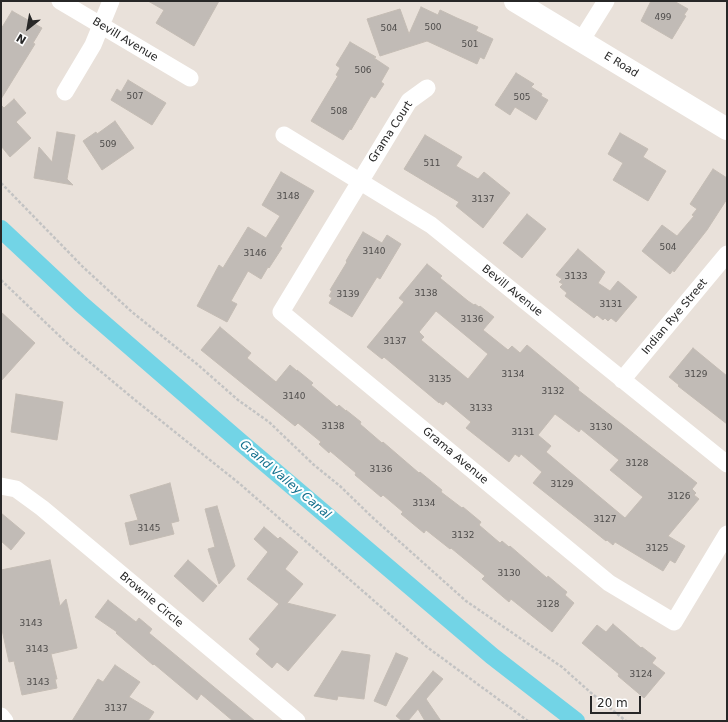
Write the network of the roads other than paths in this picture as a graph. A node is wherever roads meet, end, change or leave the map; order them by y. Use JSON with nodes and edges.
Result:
{"nodes":[{"id":1,"x":60,"y":1,"type":"edge"},
{"id":2,"x":111,"y":1,"type":"edge"},
{"id":3,"x":515,"y":1,"type":"edge"},
{"id":4,"x":606,"y":1,"type":"edge"},
{"id":5,"x":101,"y":26,"type":"junction"},
{"id":6,"x":581,"y":41,"type":"junction"},
{"id":7,"x":190,"y":78,"type":"dead end"},
{"id":8,"x":427,"y":88,"type":"dead end"},
{"id":9,"x":65,"y":92,"type":"dead end"},
{"id":10,"x":727,"y":129,"type":"edge"},
{"id":11,"x":284,"y":135,"type":"dead end"},
{"id":12,"x":360,"y":181,"type":"junction"},
{"id":13,"x":727,"y":254,"type":"edge"},
{"id":14,"x":622,"y":380,"type":"junction"},
{"id":15,"x":727,"y":464,"type":"edge"},
{"id":16,"x":1,"y":486,"type":"edge"},
{"id":17,"x":727,"y":534,"type":"edge"},
{"id":18,"x":1,"y":716,"type":"edge"},
{"id":19,"x":5,"y":721,"type":"edge"},
{"id":20,"x":297,"y":721,"type":"edge"}],
"edges":[{"from":1,"to":5,"type":"street","name":"Bevill Avenue"},
{"from":2,"to":5,"type":"street"},
{"from":3,"to":6,"type":"street","name":"E Road"},
{"from":4,"to":6,"type":"street"},
{"from":5,"to":7,"type":"street","name":"Bevill Avenue"},
{"from":5,"to":9,"type":"street"},
{"from":6,"to":10,"type":"street","name":"E Road"},
{"from":8,"to":12,"type":"street","name":"Grama Court"},
{"from":11,"to":12,"type":"street","name":"Bevill Avenue"},
{"from":12,"to":14,"type":"street","name":"Bevill Avenue"},
{"from":12,"to":17,"type":"street","name":"Grama Avenue"},
{"from":13,"to":14,"type":"street","name":"Indian Rye Street"},
{"from":14,"to":15,"type":"street","name":"Bevill Avenue"},
{"from":16,"to":20,"type":"street","name":"Brownie Circle"},
{"from":18,"to":19,"type":"street"}]}
